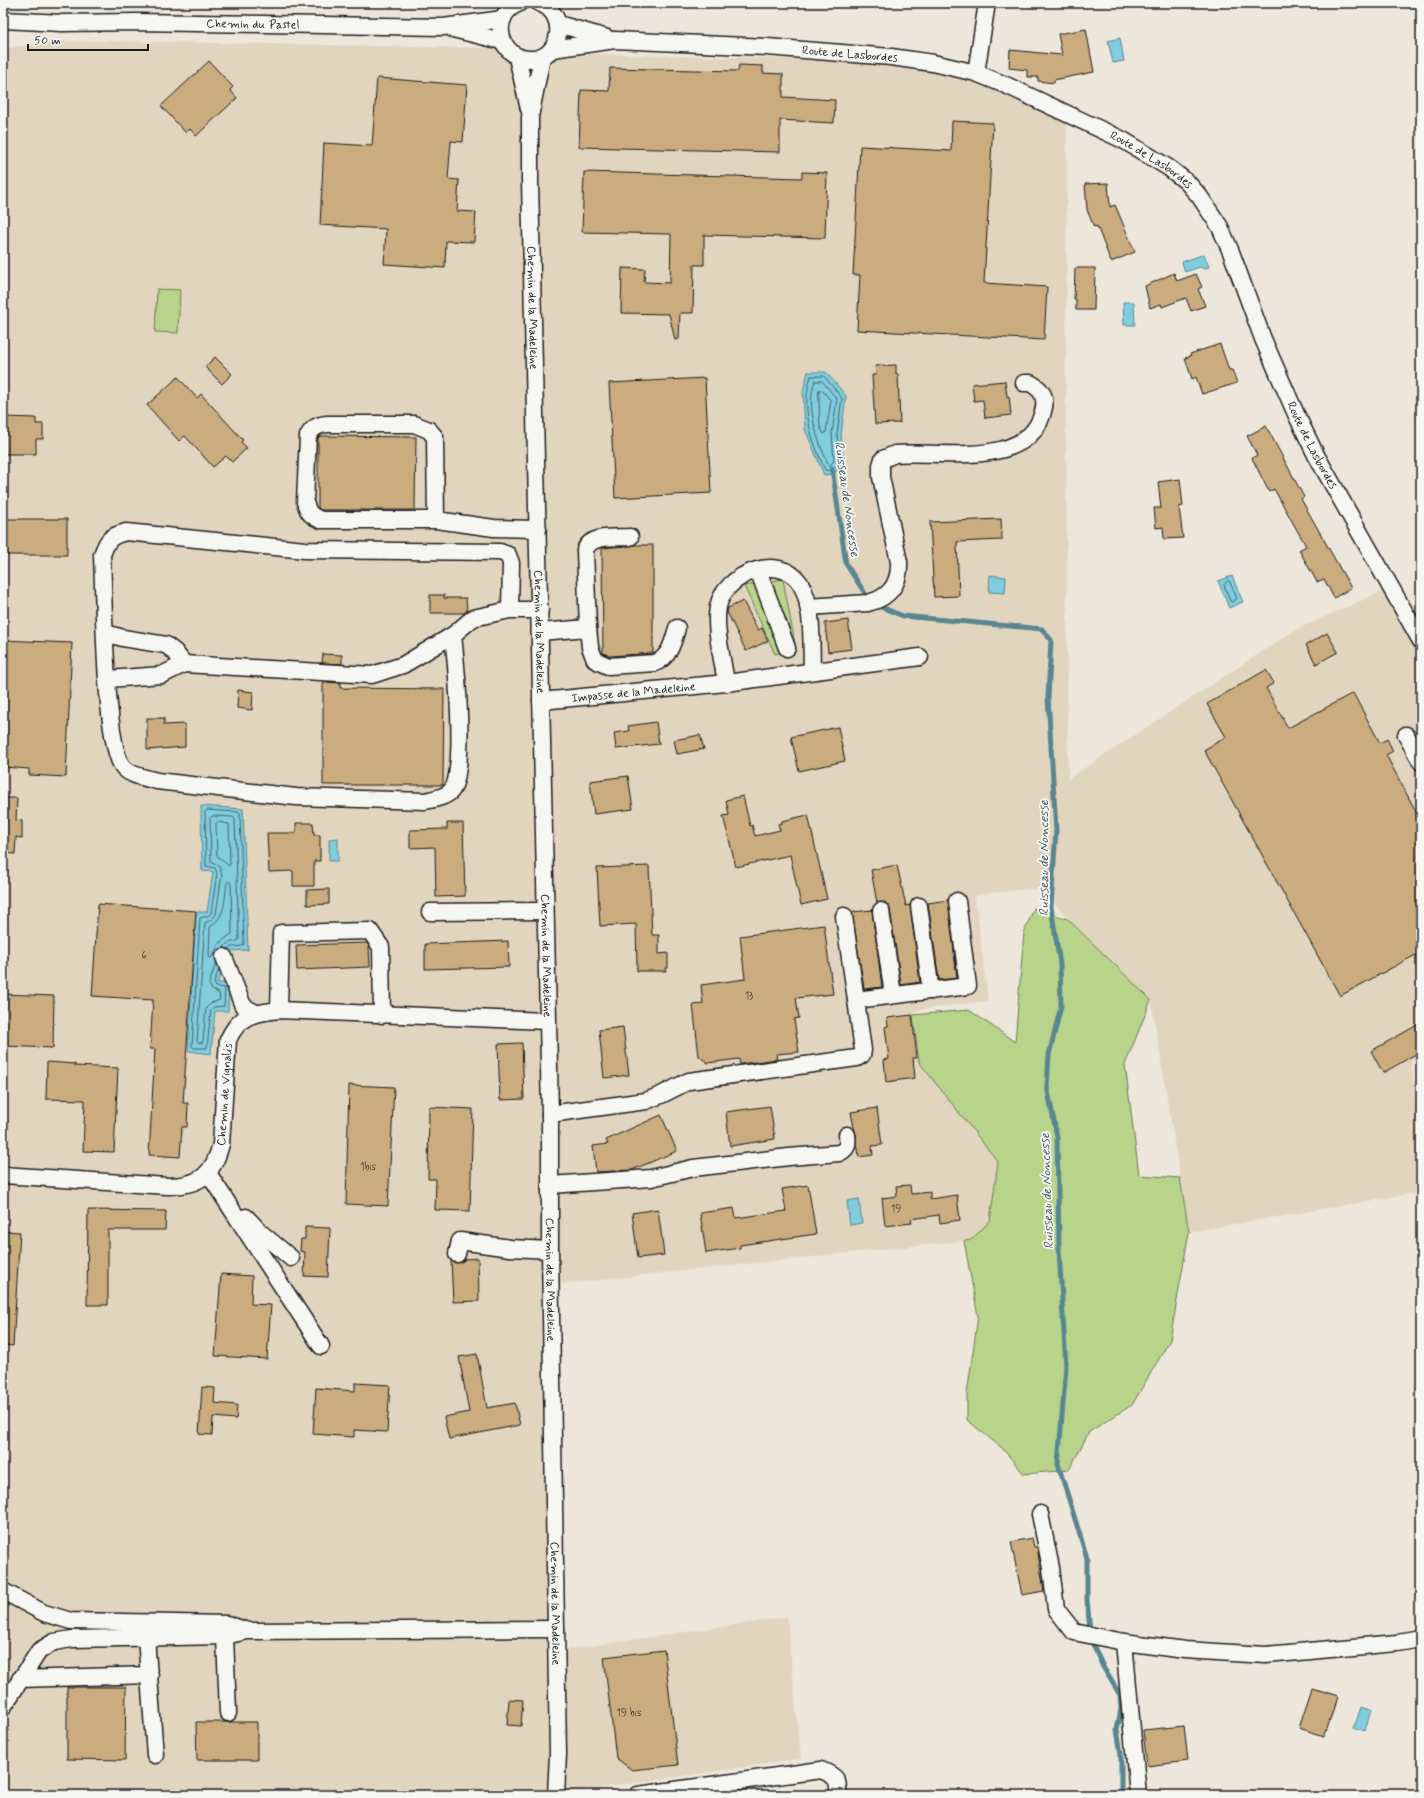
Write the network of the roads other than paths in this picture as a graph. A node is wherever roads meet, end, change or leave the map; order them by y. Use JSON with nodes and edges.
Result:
{"nodes":[{"id":1,"x":518,"y":3,"type":"edge"},
{"id":2,"x":542,"y":3,"type":"edge"},
{"id":3,"x":987,"y":3,"type":"edge"},
{"id":4,"x":503,"y":19,"type":"junction"},
{"id":5,"x":3,"y":20,"type":"edge"},
{"id":6,"x":62,"y":23,"type":"junction"},
{"id":7,"x":558,"y":24,"type":"junction"},
{"id":8,"x":443,"y":27,"type":"junction"},
{"id":9,"x":3,"y":31,"type":"edge"},
{"id":10,"x":615,"y":40,"type":"junction"},
{"id":11,"x":502,"y":41,"type":"junction"},
{"id":12,"x":547,"y":53,"type":"junction"},
{"id":13,"x":517,"y":56,"type":"junction"},
{"id":14,"x":976,"y":73,"type":"junction"},
{"id":15,"x":530,"y":117,"type":"junction"},
{"id":16,"x":1024,"y":383,"type":"dead end"},
{"id":17,"x":436,"y":520,"type":"junction"},
{"id":18,"x":538,"y":529,"type":"junction"},
{"id":19,"x":630,"y":537,"type":"dead end"},
{"id":20,"x":758,"y":570,"type":"junction"},
{"id":21,"x":808,"y":607,"type":"junction"},
{"id":22,"x":510,"y":610,"type":"junction"},
{"id":23,"x":540,"y":610,"type":"junction"},
{"id":24,"x":588,"y":628,"type":"junction"},
{"id":25,"x":678,"y":628,"type":"dead end"},
{"id":26,"x":540,"y":632,"type":"junction"},
{"id":27,"x":105,"y":633,"type":"junction"},
{"id":28,"x":454,"y":635,"type":"junction"},
{"id":29,"x":1421,"y":641,"type":"edge"},
{"id":30,"x":787,"y":648,"type":"dead end"},
{"id":31,"x":920,"y":657,"type":"dead end"},
{"id":32,"x":184,"y":664,"type":"junction"},
{"id":33,"x":812,"y":670,"type":"junction"},
{"id":34,"x":108,"y":679,"type":"junction"},
{"id":35,"x":726,"y":683,"type":"junction"},
{"id":36,"x":541,"y":701,"type":"junction"},
{"id":37,"x":1406,"y":735,"type":"dead end"},
{"id":38,"x":1421,"y":762,"type":"edge"},
{"id":39,"x":957,"y":901,"type":"dead end"},
{"id":40,"x":919,"y":906,"type":"dead end"},
{"id":41,"x":545,"y":911,"type":"junction"},
{"id":42,"x":881,"y":911,"type":"dead end"},
{"id":43,"x":430,"y":912,"type":"dead end"},
{"id":44,"x":844,"y":916,"type":"dead end"},
{"id":45,"x":224,"y":957,"type":"dead end"},
{"id":46,"x":930,"y":991,"type":"junction"},
{"id":47,"x":893,"y":995,"type":"junction"},
{"id":48,"x":856,"y":1000,"type":"junction"},
{"id":49,"x":279,"y":1010,"type":"junction"},
{"id":50,"x":256,"y":1013,"type":"junction"},
{"id":51,"x":382,"y":1015,"type":"junction"},
{"id":52,"x":547,"y":1021,"type":"junction"},
{"id":53,"x":550,"y":1114,"type":"junction"},
{"id":54,"x":847,"y":1135,"type":"dead end"},
{"id":55,"x":208,"y":1173,"type":"junction"},
{"id":56,"x":3,"y":1175,"type":"edge"},
{"id":57,"x":550,"y":1185,"type":"junction"},
{"id":58,"x":550,"y":1250,"type":"junction"},
{"id":59,"x":457,"y":1254,"type":"dead end"},
{"id":60,"x":291,"y":1258,"type":"dead end"},
{"id":61,"x":321,"y":1346,"type":"dead end"},
{"id":62,"x":1040,"y":1514,"type":"dead end"},
{"id":63,"x":3,"y":1590,"type":"edge"},
{"id":64,"x":556,"y":1629,"type":"junction"},
{"id":65,"x":247,"y":1630,"type":"junction"},
{"id":66,"x":225,"y":1636,"type":"junction"},
{"id":67,"x":146,"y":1637,"type":"junction"},
{"id":68,"x":1421,"y":1639,"type":"edge"},
{"id":69,"x":1124,"y":1642,"type":"junction"},
{"id":70,"x":150,"y":1675,"type":"junction"},
{"id":71,"x":20,"y":1679,"type":"junction"},
{"id":72,"x":3,"y":1707,"type":"edge"},
{"id":73,"x":228,"y":1713,"type":"dead end"},
{"id":74,"x":155,"y":1755,"type":"dead end"},
{"id":75,"x":556,"y":1795,"type":"edge"},
{"id":76,"x":638,"y":1795,"type":"edge"},
{"id":77,"x":838,"y":1795,"type":"edge"},
{"id":78,"x":1138,"y":1795,"type":"edge"}],
"edges":[{"from":1,"to":4,"type":"street"},
{"from":2,"to":7,"type":"street"},
{"from":3,"to":14,"type":"street"},
{"from":4,"to":8,"type":"street","name":"Chemin du Pastel"},
{"from":4,"to":11,"type":"street"},
{"from":5,"to":6,"type":"street","name":"Chemin du Pastel"},
{"from":6,"to":8,"type":"street","name":"Chemin du Pastel"},
{"from":6,"to":9,"type":"street","name":"Chemin du Pastel"},
{"from":7,"to":10,"type":"street","name":"Route de Lasbordes"},
{"from":7,"to":12,"type":"street"},
{"from":8,"to":11,"type":"street","name":"Chemin du Pastel"},
{"from":10,"to":12,"type":"street","name":"Route de Lasbordes"},
{"from":10,"to":14,"type":"street","name":"Route de Lasbordes"},
{"from":11,"to":13,"type":"street"},
{"from":12,"to":13,"type":"street"},
{"from":12,"to":15,"type":"street","name":"Chemin de la Madeleine"},
{"from":13,"to":15,"type":"street","name":"Chemin de la Madeleine"},
{"from":14,"to":29,"type":"street","name":"Route de Lasbordes"},
{"from":15,"to":18,"type":"street","name":"Chemin de la Madeleine"},
{"from":16,"to":21,"type":"street"},
{"from":17,"to":17,"type":"street"},
{"from":17,"to":18,"type":"street"},
{"from":18,"to":23,"type":"street","name":"Chemin de la Madeleine"},
{"from":19,"to":24,"type":"street"},
{"from":20,"to":21,"type":"street"},
{"from":20,"to":30,"type":"street"},
{"from":20,"to":35,"type":"street"},
{"from":21,"to":33,"type":"street"},
{"from":22,"to":23,"type":"street"},
{"from":22,"to":27,"type":"street"},
{"from":22,"to":28,"type":"street"},
{"from":23,"to":26,"type":"street","name":"Chemin de la Madeleine"},
{"from":24,"to":25,"type":"street"},
{"from":24,"to":26,"type":"street"},
{"from":26,"to":36,"type":"street","name":"Chemin de la Madeleine"},
{"from":27,"to":32,"type":"street"},
{"from":27,"to":34,"type":"street"},
{"from":28,"to":32,"type":"street"},
{"from":28,"to":34,"type":"street"},
{"from":31,"to":33,"type":"street","name":"Impasse de la Madeleine"},
{"from":32,"to":34,"type":"street"},
{"from":33,"to":35,"type":"street","name":"Impasse de la Madeleine"},
{"from":35,"to":36,"type":"street","name":"Impasse de la Madeleine"},
{"from":36,"to":41,"type":"street","name":"Chemin de la Madeleine"},
{"from":37,"to":38,"type":"street"},
{"from":39,"to":46,"type":"street"},
{"from":40,"to":46,"type":"street"},
{"from":41,"to":43,"type":"street"},
{"from":41,"to":52,"type":"street","name":"Chemin de la Madeleine"},
{"from":42,"to":47,"type":"street"},
{"from":44,"to":48,"type":"street"},
{"from":45,"to":50,"type":"street"},
{"from":46,"to":47,"type":"street"},
{"from":47,"to":48,"type":"street"},
{"from":48,"to":53,"type":"street"},
{"from":49,"to":50,"type":"street","name":"Chemin de Vignalis"},
{"from":49,"to":51,"type":"street","name":"Chemin de Vignalis"},
{"from":49,"to":51,"type":"street"},
{"from":50,"to":55,"type":"street","name":"Chemin de Vignalis"},
{"from":51,"to":52,"type":"street","name":"Chemin de Vignalis"},
{"from":52,"to":53,"type":"street","name":"Chemin de la Madeleine"},
{"from":53,"to":57,"type":"street","name":"Chemin de la Madeleine"},
{"from":54,"to":57,"type":"street"},
{"from":55,"to":56,"type":"street","name":"Chemin de Vignalis"},
{"from":55,"to":60,"type":"street"},
{"from":55,"to":61,"type":"street"},
{"from":57,"to":58,"type":"street","name":"Chemin de la Madeleine"},
{"from":58,"to":59,"type":"street"},
{"from":58,"to":64,"type":"street","name":"Chemin de la Madeleine"},
{"from":62,"to":69,"type":"street"},
{"from":63,"to":65,"type":"street"},
{"from":64,"to":65,"type":"street"},
{"from":64,"to":75,"type":"street","name":"Chemin de la Madeleine"},
{"from":65,"to":66,"type":"street"},
{"from":66,"to":67,"type":"street"},
{"from":66,"to":73,"type":"street"},
{"from":67,"to":70,"type":"street"},
{"from":67,"to":71,"type":"street"},
{"from":68,"to":69,"type":"street"},
{"from":69,"to":78,"type":"street"},
{"from":70,"to":71,"type":"street"},
{"from":70,"to":74,"type":"street"},
{"from":71,"to":72,"type":"street"},
{"from":76,"to":77,"type":"street"}]}
